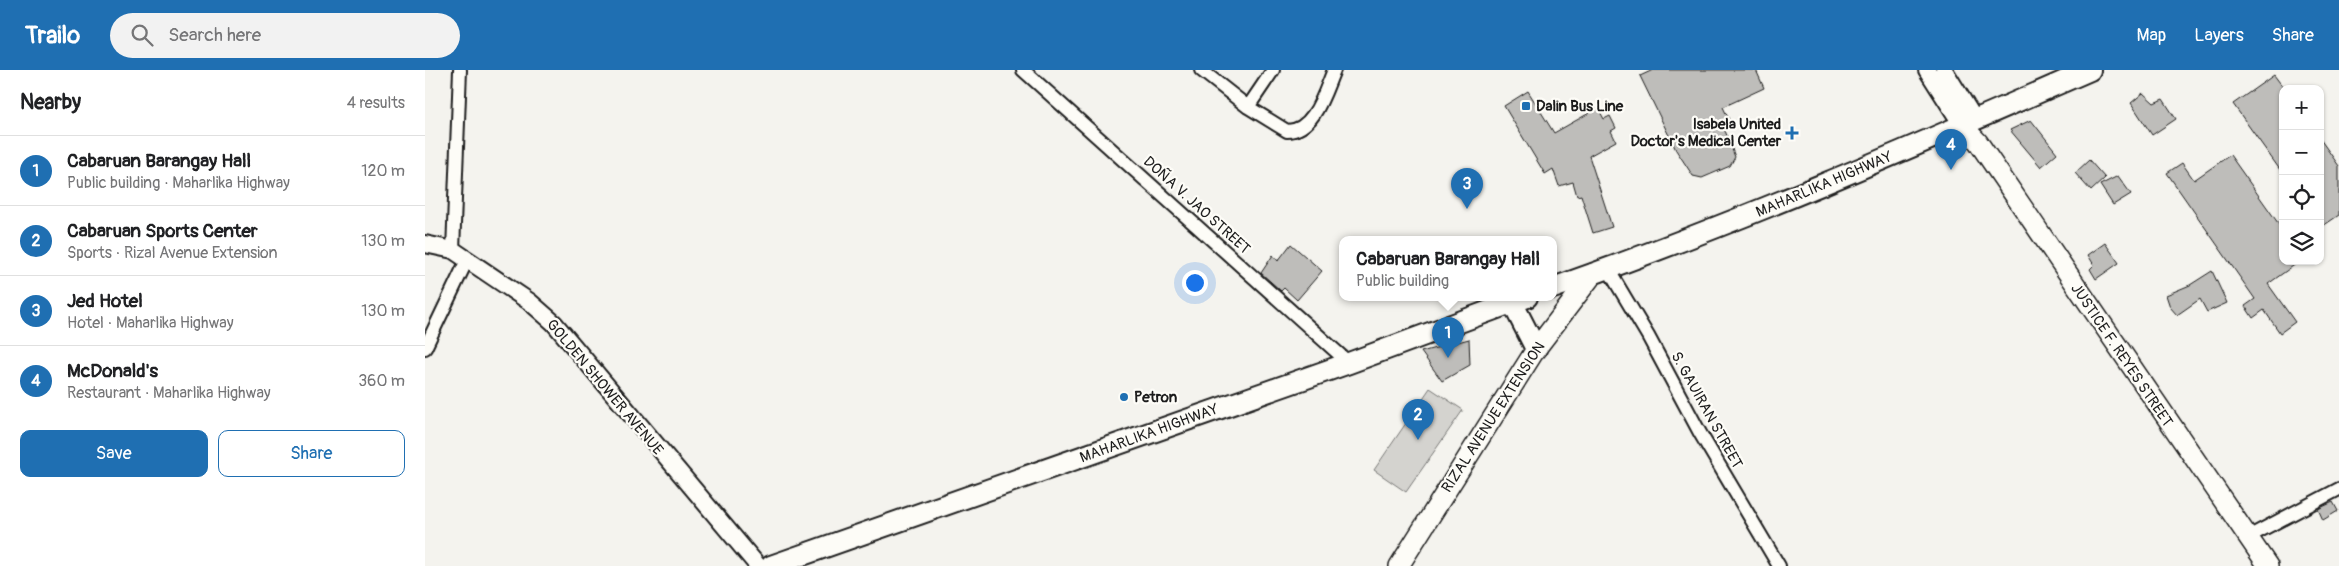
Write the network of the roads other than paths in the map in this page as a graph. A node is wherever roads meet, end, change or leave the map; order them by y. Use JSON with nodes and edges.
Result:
{"nodes":[{"id":1,"x":460,"y":70,"type":"edge"},
{"id":2,"x":1023,"y":70,"type":"edge"},
{"id":3,"x":1201,"y":70,"type":"edge"},
{"id":4,"x":1273,"y":70,"type":"edge"},
{"id":5,"x":1335,"y":70,"type":"edge"},
{"id":6,"x":1927,"y":70,"type":"edge"},
{"id":7,"x":1945,"y":70,"type":"edge"},
{"id":8,"x":2091,"y":70,"type":"edge"},
{"id":9,"x":1248,"y":106,"type":"junction"},
{"id":10,"x":1968,"y":122,"type":"junction"},
{"id":11,"x":425,"y":244,"type":"edge"},
{"id":12,"x":453,"y":250,"type":"junction"},
{"id":13,"x":467,"y":260,"type":"junction"},
{"id":14,"x":1601,"y":271,"type":"junction"},
{"id":15,"x":1557,"y":287,"type":"edge"},
{"id":16,"x":1514,"y":301,"type":"edge"},
{"id":17,"x":1520,"y":301,"type":"edge"},
{"id":18,"x":425,"y":348,"type":"edge"},
{"id":19,"x":1536,"y":349,"type":"junction"},
{"id":20,"x":1349,"y":363,"type":"junction"},
{"id":21,"x":2339,"y":489,"type":"edge"},
{"id":22,"x":2248,"y":537,"type":"junction"},
{"id":23,"x":758,"y":566,"type":"edge"},
{"id":24,"x":771,"y":566,"type":"edge"},
{"id":25,"x":1399,"y":566,"type":"edge"},
{"id":26,"x":1779,"y":566,"type":"edge"},
{"id":27,"x":2268,"y":566,"type":"edge"}],
"edges":[{"from":1,"to":12,"type":"street"},
{"from":2,"to":20,"type":"street","name":"DOÑA V. JAO STREET"},
{"from":3,"to":9,"type":"street"},
{"from":4,"to":9,"type":"street"},
{"from":5,"to":9,"type":"street"},
{"from":6,"to":10,"type":"street"},
{"from":7,"to":10,"type":"street"},
{"from":8,"to":10,"type":"main road","name":"MAHARLIKA HIGHWAY"},
{"from":10,"to":14,"type":"main road","name":"MAHARLIKA HIGHWAY"},
{"from":10,"to":22,"type":"main road","name":"JUSTICE F. REYES STREET"},
{"from":11,"to":12,"type":"street","name":"GOLDEN SHOWER AVENUE"},
{"from":12,"to":13,"type":"street","name":"GOLDEN SHOWER AVENUE"},
{"from":13,"to":18,"type":"street"},
{"from":13,"to":23,"type":"street","name":"GOLDEN SHOWER AVENUE"},
{"from":14,"to":15,"type":"main road","name":"MAHARLIKA HIGHWAY"},
{"from":14,"to":19,"type":"main road","name":"RIZAL AVENUE EXTENSION"},
{"from":14,"to":26,"type":"street","name":"S. GAUIRAN STREET"},
{"from":16,"to":20,"type":"main road","name":"MAHARLIKA HIGHWAY"},
{"from":17,"to":19,"type":"main road"},
{"from":19,"to":25,"type":"main road","name":"RIZAL AVENUE EXTENSION"},
{"from":20,"to":24,"type":"main road","name":"MAHARLIKA HIGHWAY"},
{"from":21,"to":22,"type":"street"},
{"from":22,"to":27,"type":"main road","name":"JUSTICE F. REYES STREET"}]}
